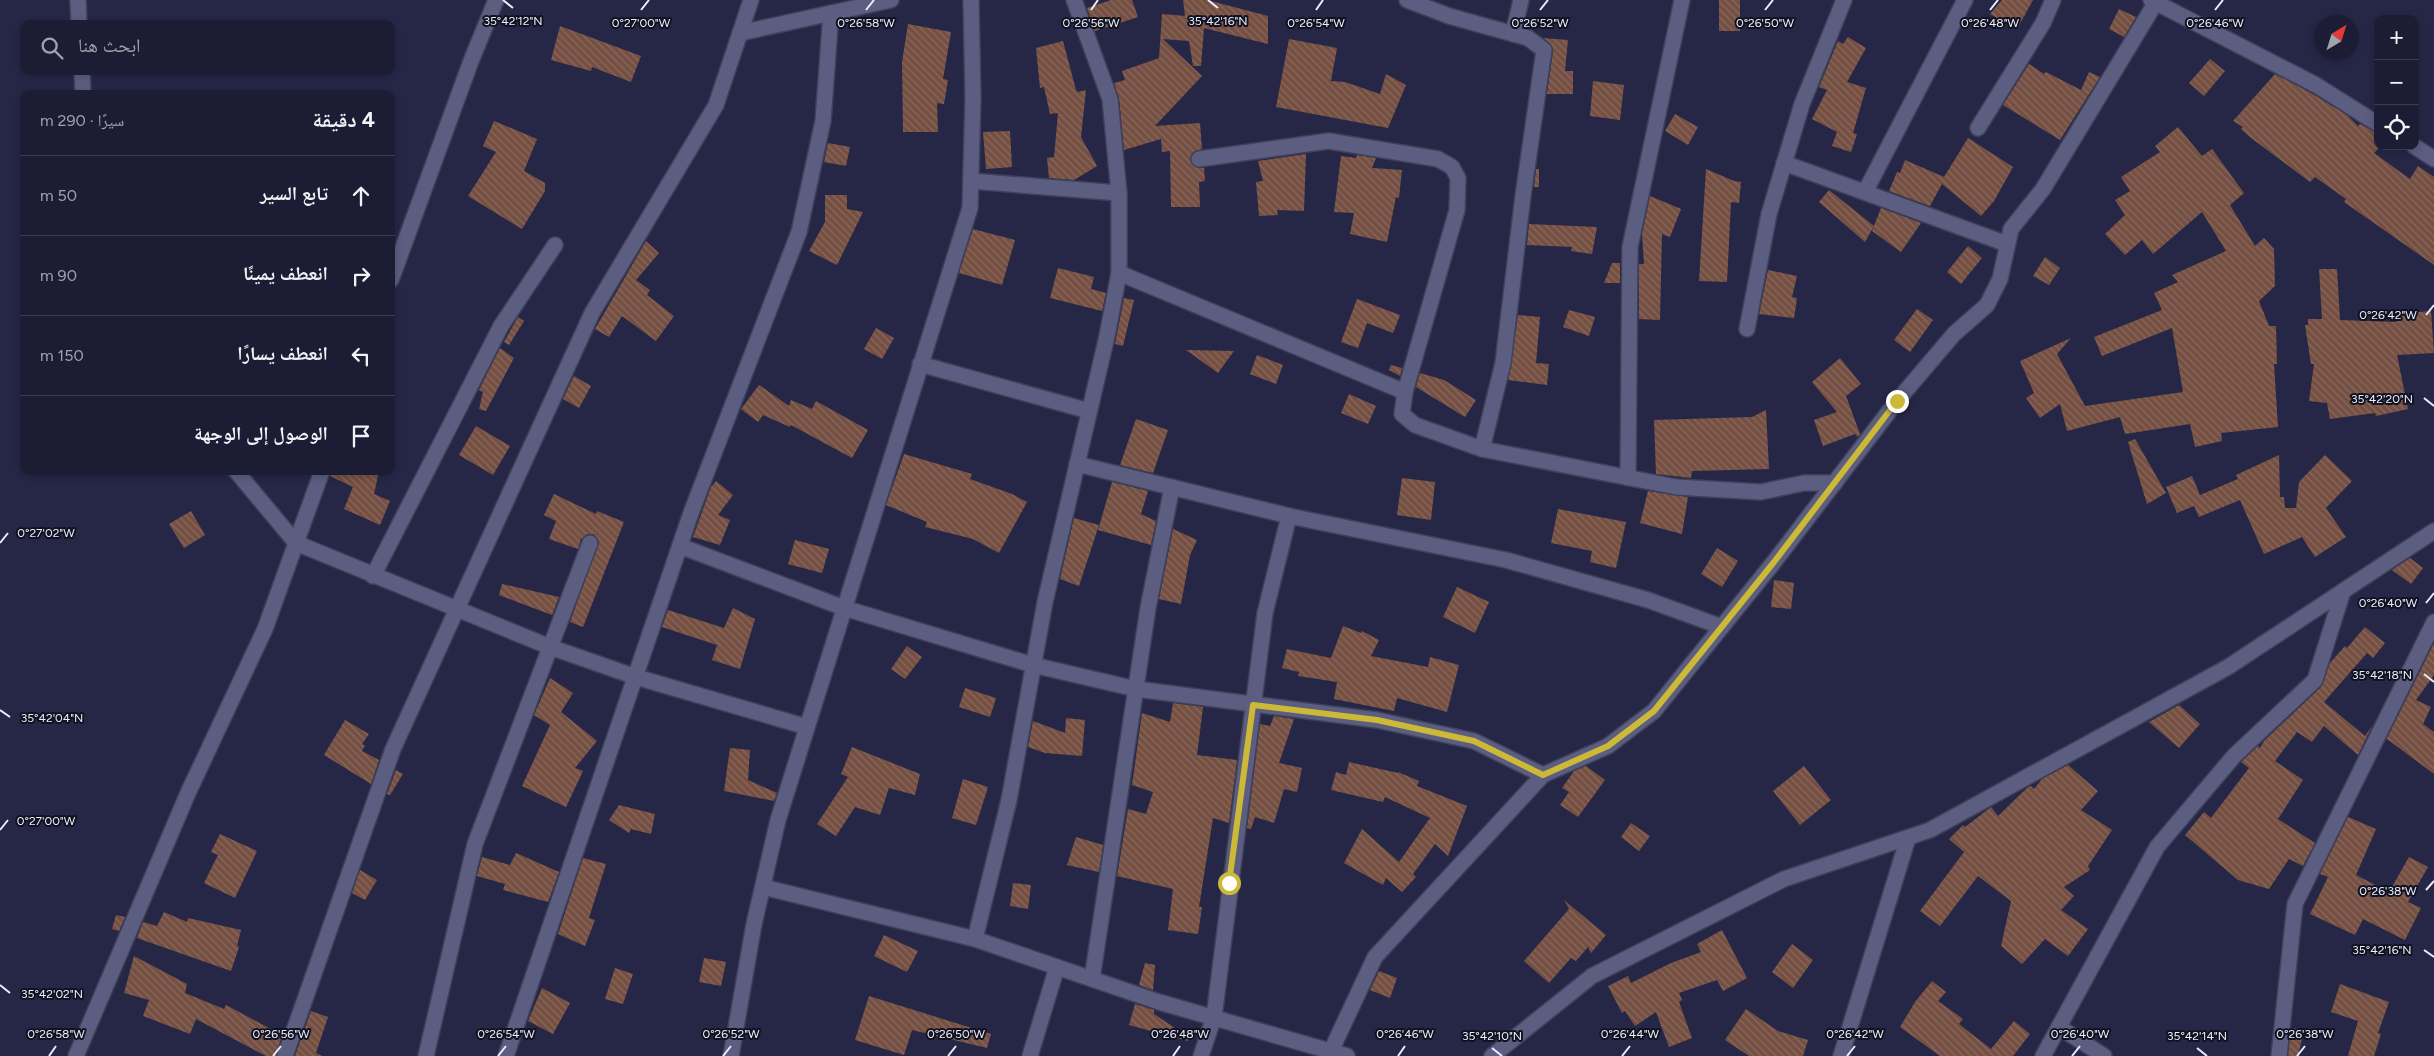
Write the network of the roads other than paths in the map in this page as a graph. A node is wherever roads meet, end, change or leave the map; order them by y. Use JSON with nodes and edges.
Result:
{"nodes":[{"id":1,"x":78,"y":0,"type":"edge"},
{"id":2,"x":496,"y":0,"type":"edge"},
{"id":3,"x":751,"y":0,"type":"edge"},
{"id":4,"x":891,"y":0,"type":"edge"},
{"id":5,"x":971,"y":0,"type":"edge"},
{"id":6,"x":1074,"y":0,"type":"edge"},
{"id":7,"x":1407,"y":0,"type":"edge"},
{"id":8,"x":1521,"y":0,"type":"edge"},
{"id":9,"x":1682,"y":0,"type":"edge"},
{"id":10,"x":1844,"y":0,"type":"edge"},
{"id":11,"x":1965,"y":0,"type":"edge"},
{"id":12,"x":2053,"y":0,"type":"edge"},
{"id":13,"x":2154,"y":1,"type":"edge"},
{"id":14,"x":831,"y":13,"type":"junction"},
{"id":15,"x":79,"y":20,"type":"edge"},
{"id":16,"x":740,"y":33,"type":"junction"},
{"id":17,"x":1513,"y":34,"type":"junction"},
{"id":18,"x":82,"y":75,"type":"edge"},
{"id":19,"x":83,"y":90,"type":"edge"},
{"id":20,"x":2374,"y":121,"type":"edge"},
{"id":21,"x":1978,"y":128,"type":"dead end"},
{"id":22,"x":2419,"y":149,"type":"edge"},
{"id":23,"x":1199,"y":159,"type":"dead end"},
{"id":24,"x":2434,"y":159,"type":"edge"},
{"id":25,"x":1784,"y":163,"type":"junction"},
{"id":26,"x":971,"y":181,"type":"junction"},
{"id":27,"x":1866,"y":192,"type":"junction"},
{"id":28,"x":1119,"y":193,"type":"junction"},
{"id":29,"x":2007,"y":244,"type":"junction"},
{"id":30,"x":556,"y":245,"type":"dead end"},
{"id":31,"x":395,"y":269,"type":"edge"},
{"id":32,"x":1119,"y":273,"type":"junction"},
{"id":33,"x":1747,"y":329,"type":"dead end"},
{"id":34,"x":920,"y":364,"type":"junction"},
{"id":35,"x":1405,"y":392,"type":"junction"},
{"id":36,"x":1089,"y":411,"type":"junction"},
{"id":37,"x":1482,"y":449,"type":"junction"},
{"id":38,"x":1077,"y":464,"type":"junction"},
{"id":39,"x":239,"y":475,"type":"edge"},
{"id":40,"x":321,"y":475,"type":"edge"},
{"id":41,"x":1628,"y":478,"type":"junction"},
{"id":42,"x":1836,"y":483,"type":"junction"},
{"id":43,"x":1172,"y":487,"type":"junction"},
{"id":44,"x":1289,"y":516,"type":"junction"},
{"id":45,"x":2434,"y":531,"type":"edge"},
{"id":46,"x":590,"y":543,"type":"dead end"},
{"id":47,"x":296,"y":544,"type":"junction"},
{"id":48,"x":680,"y":546,"type":"junction"},
{"id":49,"x":372,"y":576,"type":"junction"},
{"id":50,"x":2343,"y":591,"type":"junction"},
{"id":51,"x":844,"y":608,"type":"junction"},
{"id":52,"x":456,"y":610,"type":"junction"},
{"id":53,"x":2434,"y":622,"type":"edge"},
{"id":54,"x":1722,"y":627,"type":"junction"},
{"id":55,"x":550,"y":647,"type":"junction"},
{"id":56,"x":1033,"y":665,"type":"junction"},
{"id":57,"x":636,"y":677,"type":"junction"},
{"id":58,"x":1136,"y":689,"type":"junction"},
{"id":59,"x":1253,"y":705,"type":"junction"},
{"id":60,"x":807,"y":727,"type":"junction"},
{"id":61,"x":1543,"y":775,"type":"junction"},
{"id":62,"x":1908,"y":838,"type":"junction"},
{"id":63,"x":763,"y":887,"type":"junction"},
{"id":64,"x":975,"y":939,"type":"junction"},
{"id":65,"x":1057,"y":967,"type":"junction"},
{"id":66,"x":1092,"y":979,"type":"junction"},
{"id":67,"x":1214,"y":1017,"type":"junction"},
{"id":68,"x":2059,"y":1027,"type":"junction"},
{"id":69,"x":1331,"y":1051,"type":"junction"},
{"id":70,"x":76,"y":1056,"type":"edge"},
{"id":71,"x":285,"y":1056,"type":"edge"},
{"id":72,"x":426,"y":1056,"type":"edge"},
{"id":73,"x":506,"y":1056,"type":"edge"},
{"id":74,"x":731,"y":1056,"type":"edge"},
{"id":75,"x":1030,"y":1056,"type":"edge"},
{"id":76,"x":1201,"y":1056,"type":"edge"},
{"id":77,"x":1347,"y":1056,"type":"edge"},
{"id":78,"x":1492,"y":1056,"type":"edge"},
{"id":79,"x":1841,"y":1056,"type":"edge"},
{"id":80,"x":2043,"y":1056,"type":"edge"},
{"id":81,"x":2104,"y":1056,"type":"edge"},
{"id":82,"x":2279,"y":1056,"type":"edge"}],
"edges":[{"from":1,"to":15,"type":"street"},
{"from":2,"to":31,"type":"street"},
{"from":3,"to":16,"type":"street"},
{"from":4,"to":14,"type":"street"},
{"from":5,"to":26,"type":"street"},
{"from":6,"to":28,"type":"street"},
{"from":7,"to":17,"type":"street"},
{"from":8,"to":17,"type":"street"},
{"from":9,"to":41,"type":"street"},
{"from":10,"to":25,"type":"street"},
{"from":11,"to":27,"type":"street"},
{"from":12,"to":21,"type":"street"},
{"from":13,"to":20,"type":"street"},
{"from":13,"to":29,"type":"street"},
{"from":14,"to":16,"type":"street"},
{"from":14,"to":48,"type":"street"},
{"from":16,"to":52,"type":"street"},
{"from":17,"to":37,"type":"street"},
{"from":18,"to":19,"type":"street"},
{"from":22,"to":24,"type":"street"},
{"from":23,"to":35,"type":"street"},
{"from":25,"to":27,"type":"street"},
{"from":25,"to":33,"type":"street"},
{"from":26,"to":28,"type":"street"},
{"from":26,"to":34,"type":"street"},
{"from":27,"to":29,"type":"street"},
{"from":28,"to":32,"type":"street"},
{"from":29,"to":42,"type":"street"},
{"from":30,"to":49,"type":"street"},
{"from":32,"to":35,"type":"street"},
{"from":32,"to":36,"type":"street"},
{"from":34,"to":36,"type":"street"},
{"from":34,"to":51,"type":"street"},
{"from":35,"to":37,"type":"street"},
{"from":36,"to":38,"type":"street"},
{"from":37,"to":41,"type":"street"},
{"from":38,"to":43,"type":"street"},
{"from":38,"to":56,"type":"street"},
{"from":39,"to":47,"type":"street"},
{"from":40,"to":47,"type":"street"},
{"from":41,"to":42,"type":"street"},
{"from":42,"to":54,"type":"street"},
{"from":43,"to":44,"type":"street"},
{"from":43,"to":58,"type":"street"},
{"from":44,"to":54,"type":"street"},
{"from":44,"to":59,"type":"street"},
{"from":45,"to":50,"type":"street"},
{"from":46,"to":55,"type":"street"},
{"from":47,"to":49,"type":"street"},
{"from":47,"to":70,"type":"street"},
{"from":48,"to":51,"type":"street"},
{"from":48,"to":57,"type":"street"},
{"from":49,"to":52,"type":"street"},
{"from":50,"to":62,"type":"street"},
{"from":50,"to":68,"type":"street"},
{"from":51,"to":56,"type":"street"},
{"from":51,"to":60,"type":"street"},
{"from":52,"to":55,"type":"street"},
{"from":52,"to":71,"type":"street"},
{"from":53,"to":82,"type":"street"},
{"from":54,"to":61,"type":"street"},
{"from":55,"to":57,"type":"street"},
{"from":55,"to":72,"type":"street"},
{"from":56,"to":58,"type":"street"},
{"from":56,"to":64,"type":"street"},
{"from":57,"to":60,"type":"street"},
{"from":57,"to":73,"type":"street"},
{"from":58,"to":59,"type":"street"},
{"from":58,"to":66,"type":"street"},
{"from":59,"to":61,"type":"street"},
{"from":59,"to":67,"type":"street"},
{"from":60,"to":63,"type":"street"},
{"from":61,"to":69,"type":"street"},
{"from":62,"to":78,"type":"street"},
{"from":62,"to":79,"type":"street"},
{"from":63,"to":64,"type":"street"},
{"from":63,"to":74,"type":"street"},
{"from":64,"to":65,"type":"street"},
{"from":65,"to":66,"type":"street"},
{"from":65,"to":75,"type":"street"},
{"from":66,"to":67,"type":"street"},
{"from":67,"to":69,"type":"street"},
{"from":67,"to":76,"type":"street"},
{"from":68,"to":80,"type":"street"},
{"from":68,"to":81,"type":"street"},
{"from":69,"to":77,"type":"street"}]}
